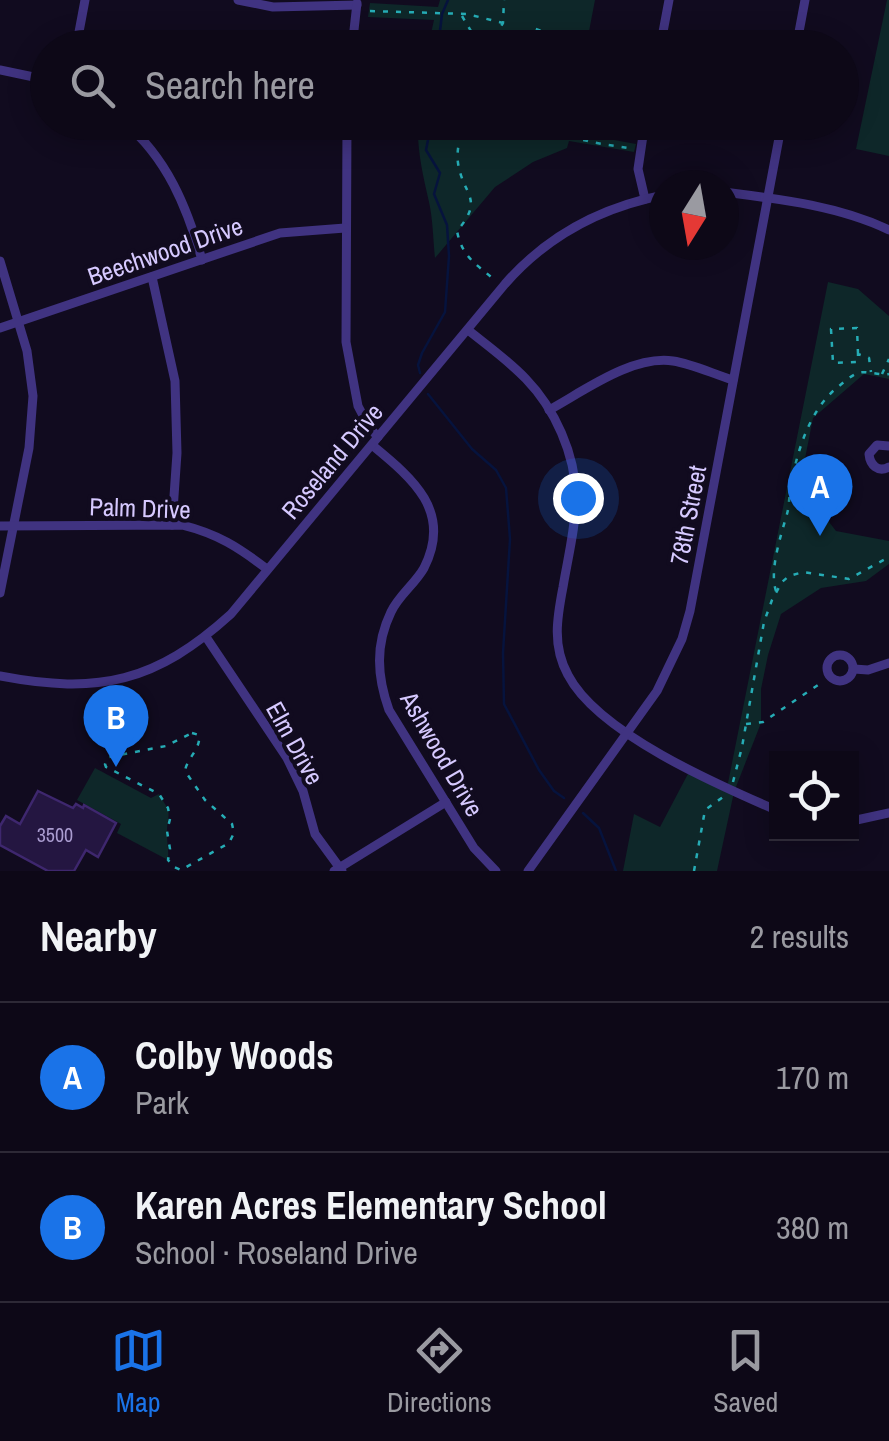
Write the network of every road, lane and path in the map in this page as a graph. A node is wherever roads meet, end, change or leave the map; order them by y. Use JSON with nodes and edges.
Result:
{"nodes":[{"id":1,"x":85,"y":0,"type":"edge"},
{"id":2,"x":238,"y":0,"type":"edge"},
{"id":3,"x":504,"y":0,"type":"edge"},
{"id":4,"x":669,"y":0,"type":"edge"},
{"id":5,"x":805,"y":0,"type":"edge"},
{"id":6,"x":357,"y":2,"type":"edge"},
{"id":7,"x":370,"y":11,"type":"dead end"},
{"id":8,"x":460,"y":14,"type":"junction"},
{"id":9,"x":503,"y":23,"type":"junction"},
{"id":10,"x":79,"y":30,"type":"edge"},
{"id":11,"x":354,"y":30,"type":"edge"},
{"id":12,"x":470,"y":30,"type":"edge"},
{"id":13,"x":499,"y":30,"type":"edge"},
{"id":14,"x":663,"y":30,"type":"edge"},
{"id":15,"x":799,"y":30,"type":"edge"},
{"id":16,"x":0,"y":70,"type":"edge"},
{"id":17,"x":30,"y":76,"type":"edge"},
{"id":18,"x":142,"y":140,"type":"edge"},
{"id":19,"x":347,"y":140,"type":"edge"},
{"id":20,"x":460,"y":140,"type":"edge"},
{"id":21,"x":589,"y":140,"type":"edge"},
{"id":22,"x":642,"y":140,"type":"edge"},
{"id":23,"x":779,"y":140,"type":"edge"},
{"id":24,"x":628,"y":148,"type":"dead end"},
{"id":25,"x":739,"y":194,"type":"edge"},
{"id":26,"x":649,"y":198,"type":"edge"},
{"id":27,"x":768,"y":198,"type":"junction"},
{"id":28,"x":645,"y":199,"type":"junction"},
{"id":29,"x":345,"y":228,"type":"junction"},
{"id":30,"x":889,"y":230,"type":"edge"},
{"id":31,"x":202,"y":260,"type":"junction"},
{"id":32,"x":0,"y":261,"type":"edge"},
{"id":33,"x":152,"y":277,"type":"junction"},
{"id":34,"x":497,"y":282,"type":"dead end"},
{"id":35,"x":18,"y":322,"type":"junction"},
{"id":36,"x":0,"y":328,"type":"edge"},
{"id":37,"x":468,"y":330,"type":"junction"},
{"id":38,"x":858,"y":354,"type":"junction"},
{"id":39,"x":889,"y":358,"type":"edge"},
{"id":40,"x":872,"y":374,"type":"junction"},
{"id":41,"x":889,"y":374,"type":"edge"},
{"id":42,"x":882,"y":375,"type":"junction"},
{"id":43,"x":733,"y":380,"type":"junction"},
{"id":44,"x":549,"y":410,"type":"junction"},
{"id":45,"x":375,"y":441,"type":"junction"},
{"id":46,"x":889,"y":446,"type":"edge"},
{"id":47,"x":889,"y":468,"type":"edge"},
{"id":48,"x":172,"y":525,"type":"junction"},
{"id":49,"x":0,"y":526,"type":"edge"},
{"id":50,"x":13,"y":526,"type":"junction"},
{"id":51,"x":889,"y":558,"type":"edge"},
{"id":52,"x":268,"y":568,"type":"junction"},
{"id":53,"x":776,"y":592,"type":"junction"},
{"id":54,"x":0,"y":593,"type":"edge"},
{"id":55,"x":206,"y":637,"type":"junction"},
{"id":56,"x":889,"y":663,"type":"edge"},
{"id":57,"x":854,"y":669,"type":"dead end"},
{"id":58,"x":0,"y":676,"type":"edge"},
{"id":59,"x":818,"y":685,"type":"dead end"},
{"id":60,"x":746,"y":724,"type":"junction"},
{"id":61,"x":628,"y":734,"type":"junction"},
{"id":62,"x":729,"y":789,"type":"junction"},
{"id":63,"x":446,"y":802,"type":"junction"},
{"id":64,"x":769,"y":807,"type":"edge"},
{"id":65,"x":889,"y":813,"type":"edge"},
{"id":66,"x":859,"y":819,"type":"edge"},
{"id":67,"x":195,"y":864,"type":"joint"},
{"id":68,"x":339,"y":870,"type":"edge"},
{"id":69,"x":496,"y":871,"type":"edge"},
{"id":70,"x":528,"y":871,"type":"edge"},
{"id":71,"x":694,"y":871,"type":"edge"}],
"edges":[{"from":1,"to":10,"type":"street"},
{"from":2,"to":6,"type":"street"},
{"from":3,"to":9,"type":"path"},
{"from":4,"to":14,"type":"street"},
{"from":5,"to":15,"type":"street"},
{"from":6,"to":11,"type":"street"},
{"from":7,"to":8,"type":"path"},
{"from":8,"to":9,"type":"path"},
{"from":8,"to":12,"type":"path"},
{"from":9,"to":13,"type":"path"},
{"from":16,"to":17,"type":"street"},
{"from":18,"to":31,"type":"street"},
{"from":19,"to":29,"type":"street","name":"Ashwood Drive"},
{"from":20,"to":34,"type":"path"},
{"from":21,"to":24,"type":"path"},
{"from":22,"to":28,"type":"street"},
{"from":23,"to":27,"type":"street","name":"78th Street"},
{"from":25,"to":27,"type":"street"},
{"from":26,"to":28,"type":"street","name":"Roseland Drive"},
{"from":27,"to":30,"type":"street"},
{"from":27,"to":43,"type":"street","name":"78th Street"},
{"from":28,"to":37,"type":"street","name":"Roseland Drive"},
{"from":29,"to":31,"type":"street","name":"Beechwood Drive"},
{"from":29,"to":45,"type":"street","name":"Ashwood Drive"},
{"from":31,"to":33,"type":"street","name":"Beechwood Drive"},
{"from":32,"to":35,"type":"street"},
{"from":33,"to":35,"type":"street","name":"Beechwood Drive"},
{"from":33,"to":48,"type":"street"},
{"from":35,"to":36,"type":"street","name":"Beechwood Drive"},
{"from":35,"to":50,"type":"street"},
{"from":37,"to":44,"type":"street"},
{"from":37,"to":45,"type":"street","name":"Roseland Drive"},
{"from":38,"to":38,"type":"path"},
{"from":38,"to":40,"type":"path"},
{"from":39,"to":42,"type":"path"},
{"from":40,"to":42,"type":"path"},
{"from":40,"to":53,"type":"path"},
{"from":41,"to":42,"type":"path"},
{"from":43,"to":44,"type":"street"},
{"from":43,"to":61,"type":"street","name":"78th Street"},
{"from":44,"to":61,"type":"street"},
{"from":45,"to":52,"type":"street","name":"Roseland Drive"},
{"from":45,"to":63,"type":"street","name":"Ashwood Drive"},
{"from":46,"to":47,"type":"street"},
{"from":48,"to":50,"type":"street","name":"Palm Drive"},
{"from":48,"to":52,"type":"street","name":"Palm Drive"},
{"from":49,"to":50,"type":"street","name":"Palm Drive"},
{"from":50,"to":54,"type":"street"},
{"from":51,"to":53,"type":"path"},
{"from":52,"to":55,"type":"street","name":"Roseland Drive"},
{"from":53,"to":60,"type":"path"},
{"from":55,"to":58,"type":"street","name":"Roseland Drive"},
{"from":55,"to":68,"type":"street","name":"Elm Drive"},
{"from":56,"to":57,"type":"street"},
{"from":59,"to":60,"type":"path"},
{"from":60,"to":62,"type":"path"},
{"from":61,"to":62,"type":"street"},
{"from":61,"to":70,"type":"street","name":"78th Street"},
{"from":62,"to":64,"type":"street"},
{"from":62,"to":71,"type":"path"},
{"from":63,"to":68,"type":"street"},
{"from":63,"to":69,"type":"street","name":"Ashwood Drive"},
{"from":65,"to":66,"type":"street"},
{"from":67,"to":67,"type":"path"}]}
